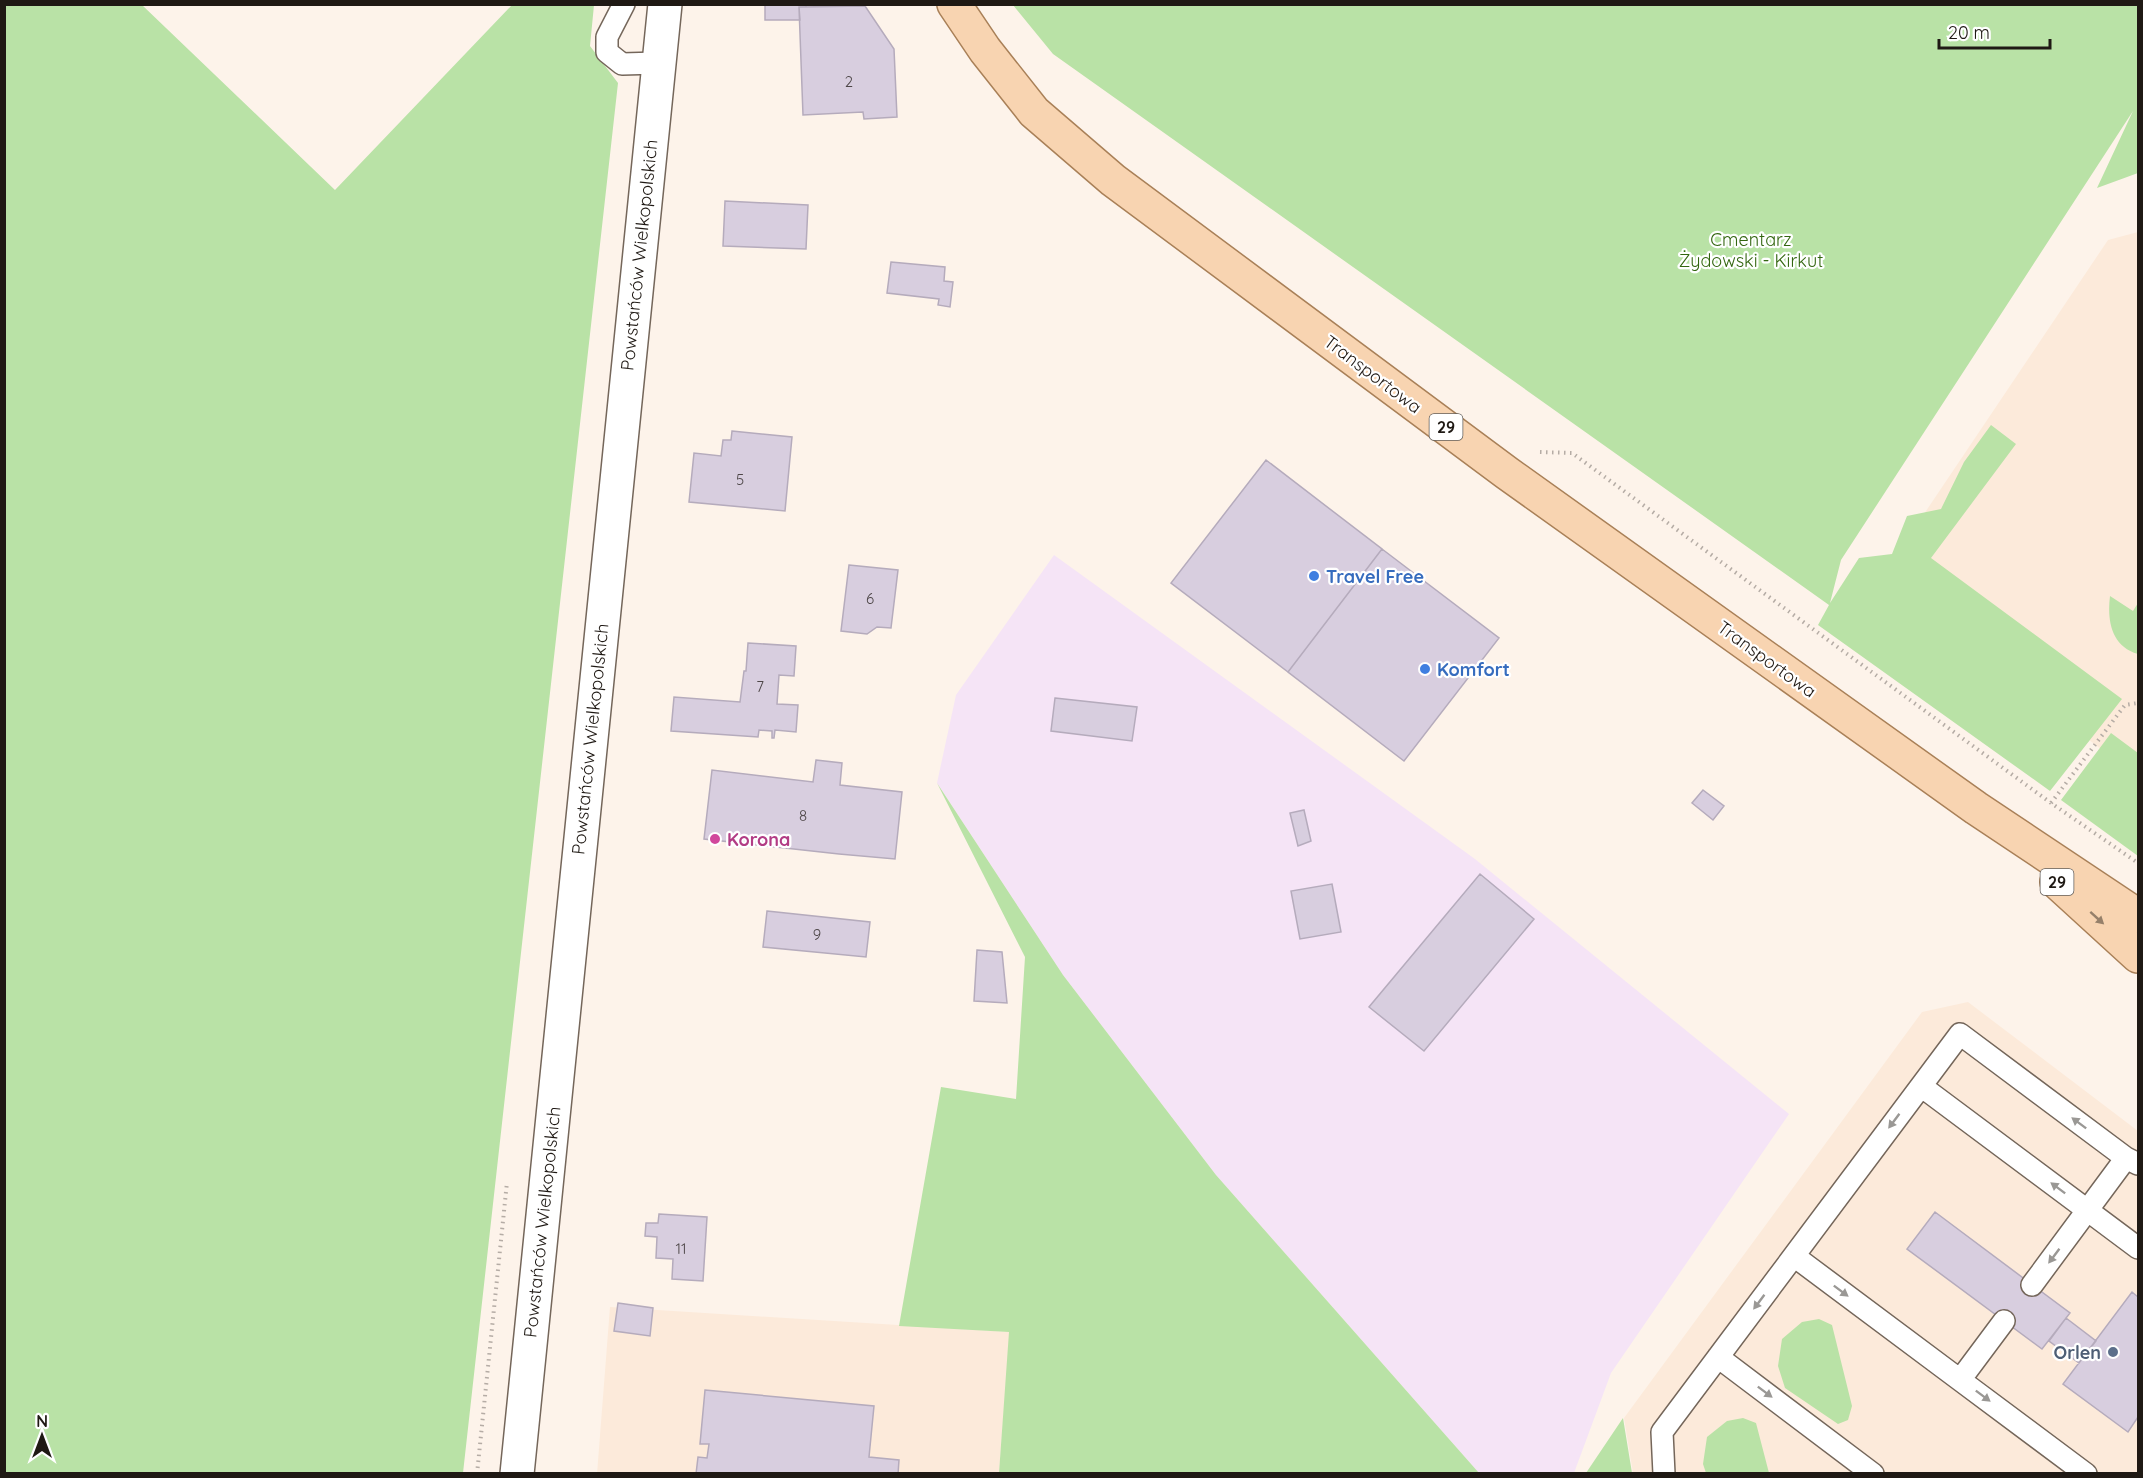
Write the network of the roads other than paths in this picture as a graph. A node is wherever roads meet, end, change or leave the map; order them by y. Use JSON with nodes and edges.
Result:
{"nodes":[{"id":1,"x":624,"y":4,"type":"edge"},
{"id":2,"x":665,"y":4,"type":"edge"},
{"id":3,"x":954,"y":4,"type":"edge"},
{"id":4,"x":658,"y":63,"type":"junction"},
{"id":5,"x":1976,"y":808,"type":"junction"},
{"id":6,"x":2139,"y":916,"type":"edge"},
{"id":7,"x":2139,"y":956,"type":"edge"},
{"id":8,"x":1921,"y":1086,"type":"junction"},
{"id":9,"x":2132,"y":1161,"type":"edge"},
{"id":10,"x":2088,"y":1210,"type":"junction"},
{"id":11,"x":2139,"y":1248,"type":"edge"},
{"id":12,"x":1794,"y":1256,"type":"junction"},
{"id":13,"x":2032,"y":1285,"type":"dead end"},
{"id":14,"x":2004,"y":1322,"type":"dead end"},
{"id":15,"x":1718,"y":1358,"type":"junction"},
{"id":16,"x":1960,"y":1380,"type":"junction"},
{"id":17,"x":517,"y":1473,"type":"edge"},
{"id":18,"x":1664,"y":1473,"type":"edge"},
{"id":19,"x":1873,"y":1473,"type":"edge"},
{"id":20,"x":2086,"y":1473,"type":"edge"}],
"edges":[{"from":1,"to":4,"type":"lane"},
{"from":2,"to":4,"type":"street","name":"Powstańców Wielkopolskich"},
{"from":3,"to":5,"type":"main road","name":"Transportowa","number":"29"},
{"from":4,"to":17,"type":"street","name":"Powstańców Wielkopolskich"},
{"from":5,"to":6,"type":"main road","name":"Transportowa","number":"29"},
{"from":5,"to":7,"type":"main road","name":"Transportowa","number":"29","one_way":true},
{"from":9,"to":8,"type":"lane","one_way":true},
{"from":10,"to":8,"type":"lane","one_way":true},
{"from":8,"to":12,"type":"lane","one_way":true},
{"from":9,"to":10,"type":"lane"},
{"from":10,"to":11,"type":"lane"},
{"from":10,"to":13,"type":"lane","one_way":true},
{"from":12,"to":15,"type":"lane","one_way":true},
{"from":12,"to":16,"type":"lane","one_way":true},
{"from":14,"to":16,"type":"lane"},
{"from":15,"to":18,"type":"lane"},
{"from":15,"to":19,"type":"lane","one_way":true},
{"from":16,"to":20,"type":"lane","one_way":true}]}
